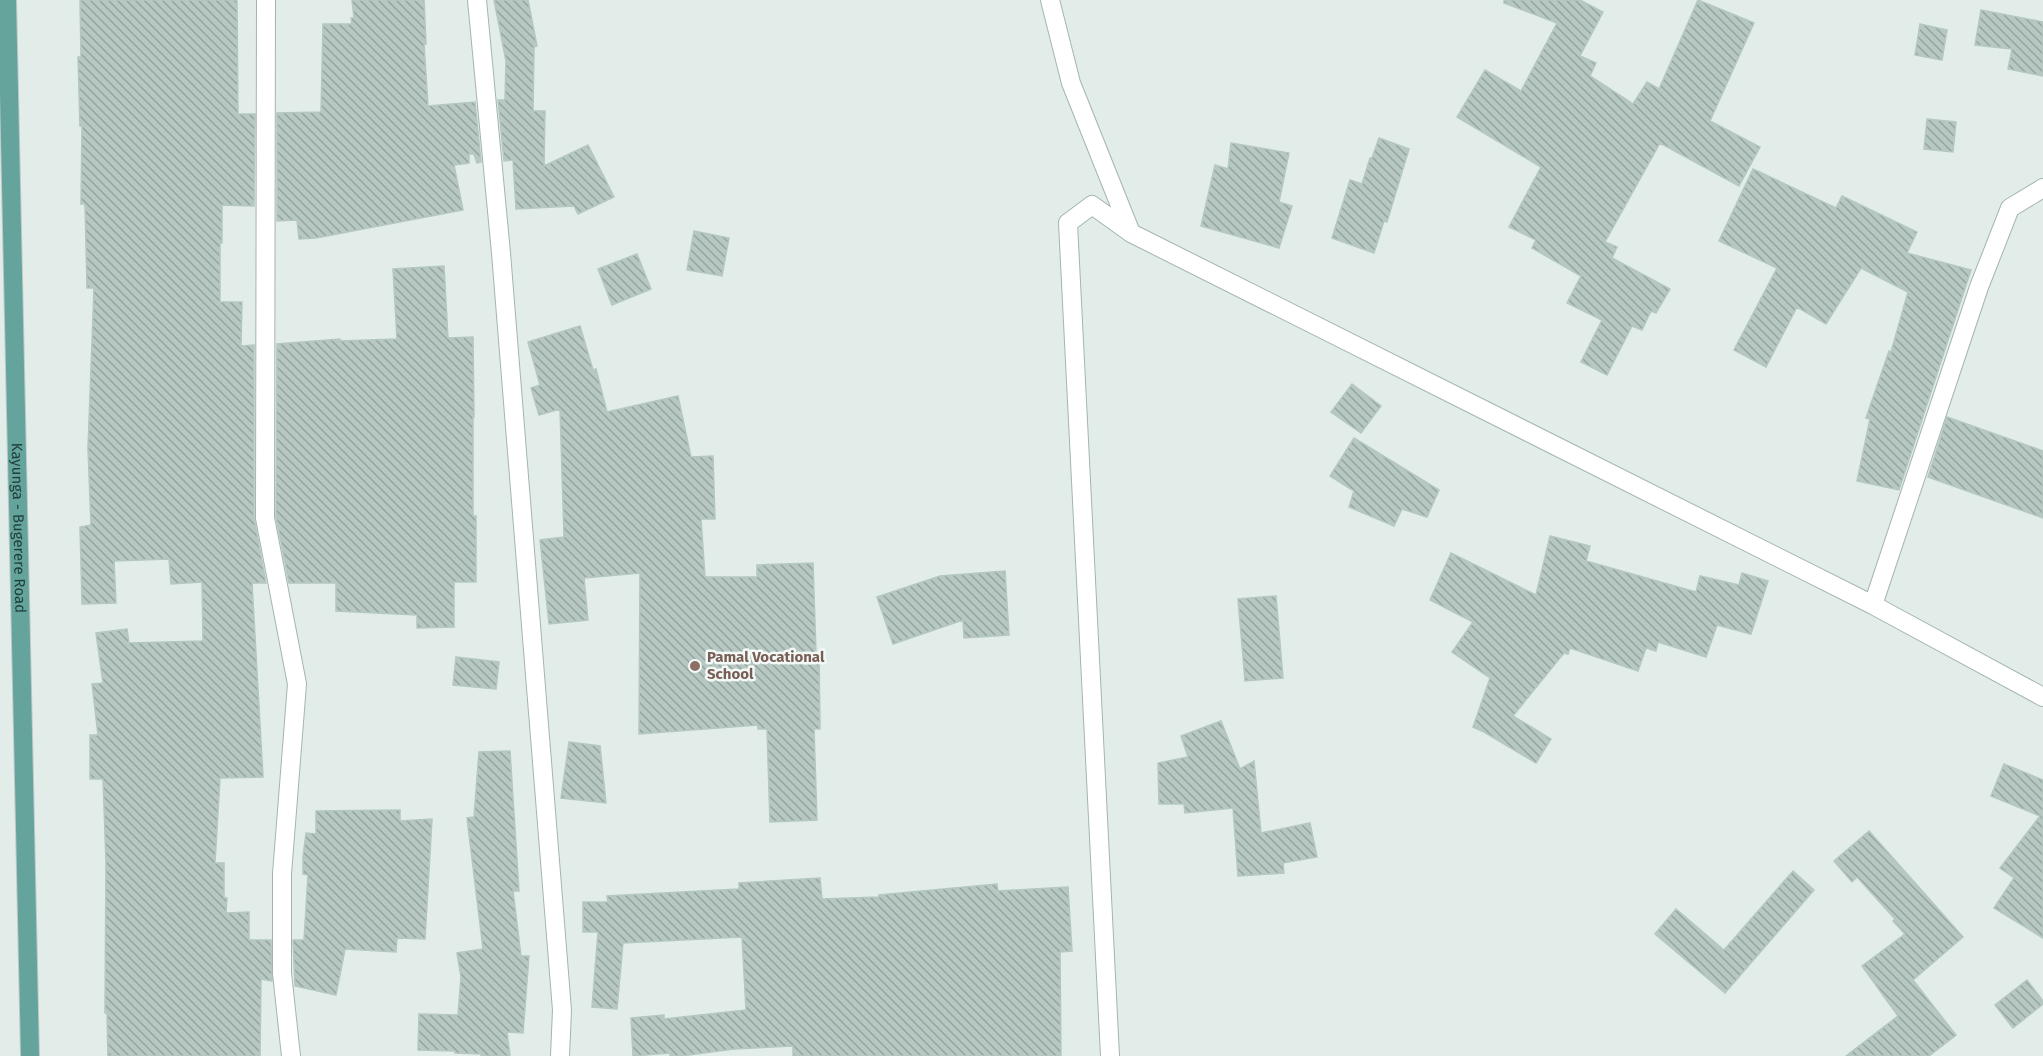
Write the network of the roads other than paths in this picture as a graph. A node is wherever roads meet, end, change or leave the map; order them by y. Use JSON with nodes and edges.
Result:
{"nodes":[{"id":1,"x":7,"y":0,"type":"edge"},
{"id":2,"x":266,"y":0,"type":"edge"},
{"id":3,"x":477,"y":0,"type":"edge"},
{"id":4,"x":1050,"y":0,"type":"edge"},
{"id":5,"x":2043,"y":188,"type":"edge"},
{"id":6,"x":1131,"y":233,"type":"junction"},
{"id":7,"x":7,"y":328,"type":"edge"},
{"id":8,"x":1873,"y":605,"type":"junction"},
{"id":9,"x":2043,"y":697,"type":"edge"},
{"id":10,"x":30,"y":1056,"type":"edge"},
{"id":11,"x":291,"y":1056,"type":"edge"},
{"id":12,"x":560,"y":1056,"type":"edge"},
{"id":13,"x":1110,"y":1056,"type":"edge"}],
"edges":[{"from":1,"to":7,"type":"main road","name":"Kayunga - Bugerere Road"},
{"from":2,"to":11,"type":"street"},
{"from":3,"to":12,"type":"street"},
{"from":4,"to":6,"type":"street"},
{"from":5,"to":8,"type":"street"},
{"from":6,"to":8,"type":"street"},
{"from":6,"to":13,"type":"street"},
{"from":7,"to":10,"type":"main road","name":"Kayunga - Bugerere Road"},
{"from":8,"to":9,"type":"street"}]}
